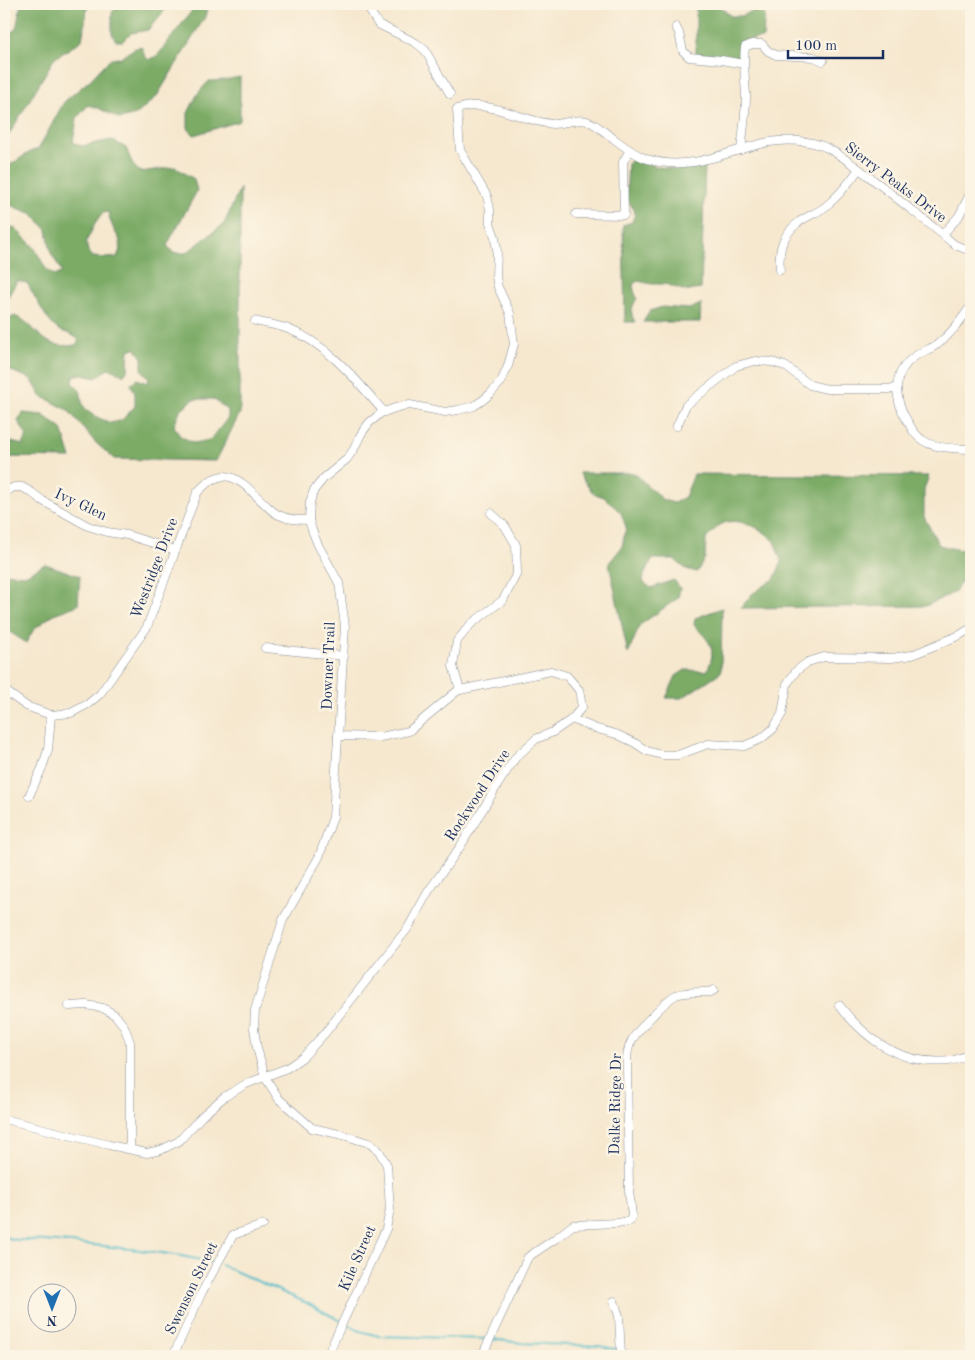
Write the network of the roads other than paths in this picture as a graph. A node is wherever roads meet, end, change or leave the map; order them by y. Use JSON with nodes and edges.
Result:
{"nodes":[{"id":1,"x":373,"y":4,"type":"edge"},
{"id":2,"x":676,"y":27,"type":"dead end"},
{"id":3,"x":823,"y":60,"type":"dead end"},
{"id":4,"x":744,"y":64,"type":"junction"},
{"id":5,"x":450,"y":94,"type":"dead end"},
{"id":6,"x":458,"y":108,"type":"joint"},
{"id":7,"x":630,"y":150,"type":"junction"},
{"id":8,"x":741,"y":150,"type":"junction"},
{"id":9,"x":858,"y":169,"type":"junction"},
{"id":10,"x":971,"y":192,"type":"edge"},
{"id":11,"x":576,"y":214,"type":"dead end"},
{"id":12,"x":943,"y":234,"type":"junction"},
{"id":13,"x":971,"y":251,"type":"edge"},
{"id":14,"x":780,"y":270,"type":"dead end"},
{"id":15,"x":971,"y":306,"type":"edge"},
{"id":16,"x":254,"y":321,"type":"dead end"},
{"id":17,"x":896,"y":389,"type":"junction"},
{"id":18,"x":384,"y":412,"type":"junction"},
{"id":19,"x":676,"y":426,"type":"dead end"},
{"id":20,"x":971,"y":449,"type":"edge"},
{"id":21,"x":7,"y":491,"type":"dead end"},
{"id":22,"x":491,"y":513,"type":"dead end"},
{"id":23,"x":309,"y":520,"type":"junction"},
{"id":24,"x":175,"y":550,"type":"junction"},
{"id":25,"x":971,"y":628,"type":"edge"},
{"id":26,"x":265,"y":648,"type":"dead end"},
{"id":27,"x":344,"y":656,"type":"junction"},
{"id":28,"x":4,"y":690,"type":"edge"},
{"id":29,"x":460,"y":690,"type":"junction"},
{"id":30,"x":51,"y":715,"type":"junction"},
{"id":31,"x":572,"y":719,"type":"junction"},
{"id":32,"x":338,"y":736,"type":"junction"},
{"id":33,"x":29,"y":796,"type":"dead end"},
{"id":34,"x":714,"y":990,"type":"dead end"},
{"id":35,"x":839,"y":1005,"type":"dead end"},
{"id":36,"x":69,"y":1006,"type":"dead end"},
{"id":37,"x":971,"y":1054,"type":"edge"},
{"id":38,"x":265,"y":1077,"type":"junction"},
{"id":39,"x":4,"y":1118,"type":"edge"},
{"id":40,"x":369,"y":1142,"type":"joint"},
{"id":41,"x":130,"y":1149,"type":"junction"},
{"id":42,"x":263,"y":1225,"type":"dead end"},
{"id":43,"x":614,"y":1301,"type":"dead end"},
{"id":44,"x":173,"y":1356,"type":"edge"},
{"id":45,"x":327,"y":1356,"type":"edge"},
{"id":46,"x":482,"y":1356,"type":"edge"},
{"id":47,"x":621,"y":1356,"type":"edge"}],
"edges":[{"from":1,"to":5,"type":"street"},
{"from":2,"to":4,"type":"street"},
{"from":3,"to":4,"type":"street"},
{"from":4,"to":8,"type":"street"},
{"from":6,"to":7,"type":"street","name":"Sierry Peaks Drive"},
{"from":6,"to":18,"type":"street","name":"Downer Trail"},
{"from":7,"to":8,"type":"street","name":"Sierry Peaks Drive"},
{"from":7,"to":11,"type":"street"},
{"from":8,"to":9,"type":"street","name":"Sierry Peaks Drive"},
{"from":9,"to":12,"type":"street","name":"Sierry Peaks Drive"},
{"from":9,"to":14,"type":"street"},
{"from":10,"to":12,"type":"street"},
{"from":12,"to":13,"type":"street","name":"Sierry Peaks Drive"},
{"from":15,"to":17,"type":"street"},
{"from":16,"to":18,"type":"street"},
{"from":17,"to":19,"type":"street"},
{"from":17,"to":20,"type":"street"},
{"from":18,"to":23,"type":"street","name":"Downer Trail"},
{"from":21,"to":24,"type":"street","name":"Ivy Glen"},
{"from":22,"to":29,"type":"street"},
{"from":23,"to":24,"type":"street","name":"Westridge Drive"},
{"from":23,"to":27,"type":"street","name":"Downer Trail"},
{"from":24,"to":30,"type":"street","name":"Westridge Drive"},
{"from":25,"to":31,"type":"street"},
{"from":26,"to":27,"type":"street"},
{"from":27,"to":32,"type":"street","name":"Downer Trail"},
{"from":28,"to":30,"type":"street","name":"Westridge Drive"},
{"from":29,"to":31,"type":"street"},
{"from":29,"to":32,"type":"street"},
{"from":30,"to":33,"type":"street"},
{"from":31,"to":38,"type":"street","name":"Rockwood Drive"},
{"from":32,"to":38,"type":"street","name":"Downer Trail"},
{"from":34,"to":46,"type":"street","name":"Dalke Ridge Dr"},
{"from":35,"to":37,"type":"street"},
{"from":36,"to":41,"type":"street"},
{"from":38,"to":40,"type":"street","name":"Downer Trail"},
{"from":38,"to":41,"type":"street","name":"Rockwood Drive"},
{"from":39,"to":41,"type":"street","name":"Rockwood Drive"},
{"from":40,"to":45,"type":"street","name":"Kile Street"},
{"from":42,"to":44,"type":"street","name":"Swenson Street"},
{"from":43,"to":47,"type":"street"}]}
